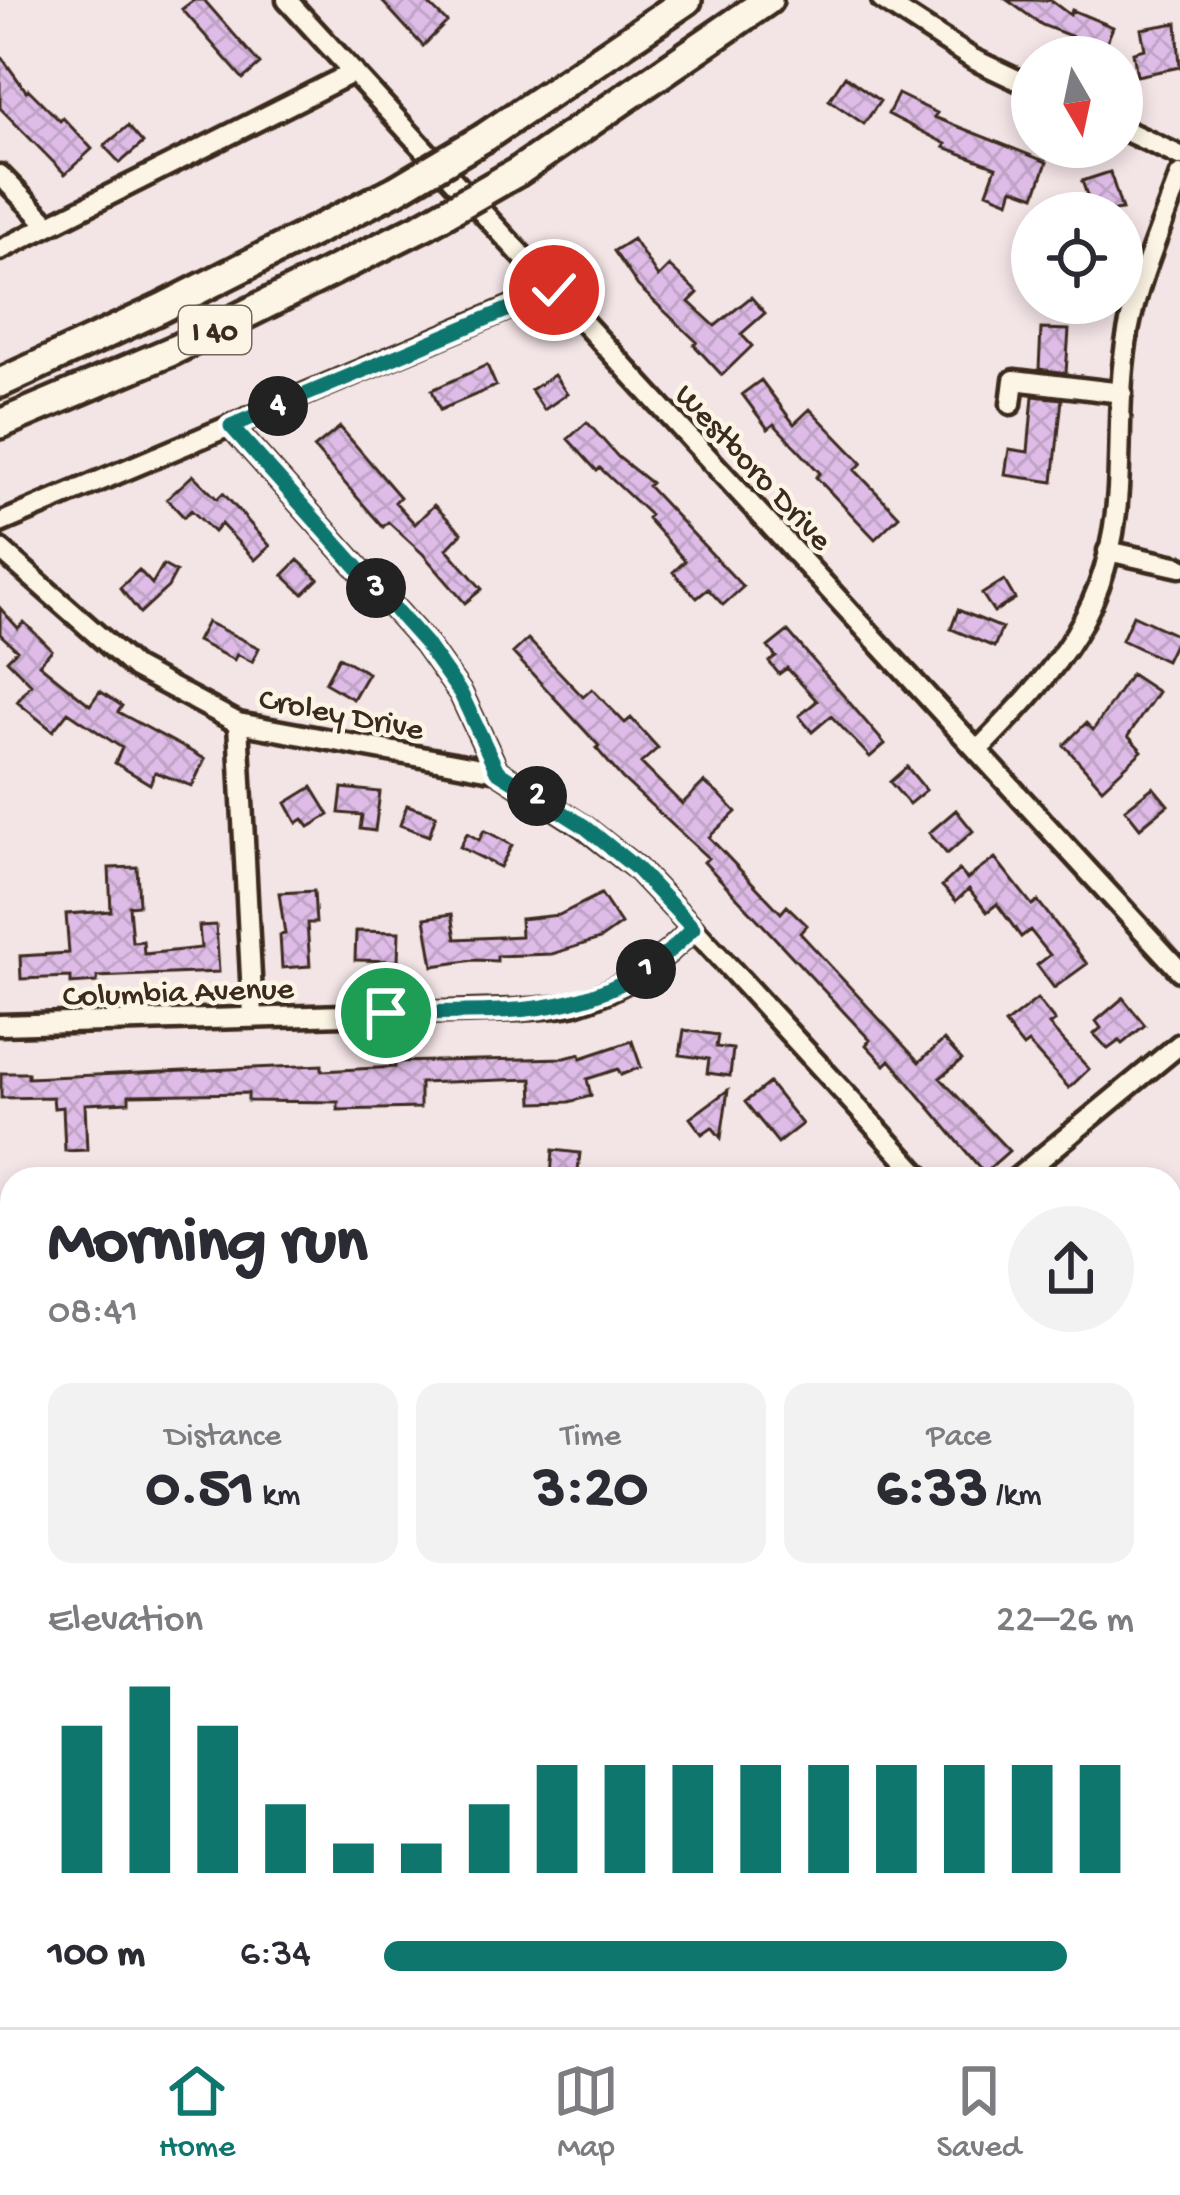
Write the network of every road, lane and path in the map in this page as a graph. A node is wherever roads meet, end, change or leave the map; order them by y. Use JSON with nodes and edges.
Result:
{"nodes":[{"id":1,"x":287,"y":0,"type":"edge"},
{"id":2,"x":687,"y":0,"type":"edge"},
{"id":3,"x":768,"y":0,"type":"edge"},
{"id":4,"x":882,"y":0,"type":"edge"},
{"id":5,"x":354,"y":72,"type":"junction"},
{"id":6,"x":1011,"y":77,"type":"edge"},
{"id":7,"x":1143,"y":139,"type":"edge"},
{"id":8,"x":1180,"y":156,"type":"edge"},
{"id":9,"x":1180,"y":175,"type":"edge"},
{"id":10,"x":0,"y":176,"type":"edge"},
{"id":11,"x":49,"y":225,"type":"junction"},
{"id":12,"x":0,"y":250,"type":"edge"},
{"id":13,"x":554,"y":290,"type":"junction"},
{"id":14,"x":0,"y":383,"type":"edge"},
{"id":15,"x":1122,"y":393,"type":"junction"},
{"id":16,"x":1011,"y":404,"type":"dead end"},
{"id":17,"x":0,"y":424,"type":"edge"},
{"id":18,"x":231,"y":426,"type":"junction"},
{"id":19,"x":0,"y":523,"type":"edge"},
{"id":20,"x":0,"y":549,"type":"edge"},
{"id":21,"x":1108,"y":551,"type":"junction"},
{"id":22,"x":1180,"y":567,"type":"edge"},
{"id":23,"x":238,"y":723,"type":"junction"},
{"id":24,"x":978,"y":750,"type":"junction"},
{"id":25,"x":497,"y":771,"type":"junction"},
{"id":26,"x":693,"y":928,"type":"junction"},
{"id":27,"x":1180,"y":970,"type":"edge"},
{"id":28,"x":254,"y":1016,"type":"junction"},
{"id":29,"x":0,"y":1025,"type":"edge"},
{"id":30,"x":1180,"y":1044,"type":"edge"},
{"id":31,"x":912,"y":1167,"type":"edge"},
{"id":32,"x":1031,"y":1167,"type":"edge"}],
"edges":[{"from":1,"to":5,"type":"street","name":"Westboro Drive"},
{"from":2,"to":14,"type":"highway","number":"I 40","bridge":true},
{"from":3,"to":17,"type":"highway","number":"I 40","bridge":true},
{"from":4,"to":6,"type":"street"},
{"from":5,"to":11,"type":"street"},
{"from":5,"to":13,"type":"street","name":"Westboro Drive"},
{"from":7,"to":8,"type":"street"},
{"from":9,"to":15,"type":"street"},
{"from":10,"to":11,"type":"street"},
{"from":11,"to":12,"type":"street"},
{"from":13,"to":18,"type":"street"},
{"from":13,"to":24,"type":"street","name":"Westboro Drive"},
{"from":15,"to":16,"type":"street"},
{"from":15,"to":21,"type":"street"},
{"from":18,"to":19,"type":"street"},
{"from":18,"to":25,"type":"street"},
{"from":20,"to":23,"type":"street","name":"Croley Drive"},
{"from":21,"to":22,"type":"street"},
{"from":21,"to":24,"type":"street"},
{"from":23,"to":25,"type":"street","name":"Croley Drive"},
{"from":23,"to":28,"type":"street"},
{"from":24,"to":27,"type":"street","name":"Westboro Drive"},
{"from":25,"to":26,"type":"street","name":"Croley Drive"},
{"from":26,"to":28,"type":"street","name":"Columbia Avenue"},
{"from":26,"to":31,"type":"street","name":"Croley Drive"},
{"from":28,"to":29,"type":"street","name":"Columbia Avenue"},
{"from":30,"to":32,"type":"street"}]}
